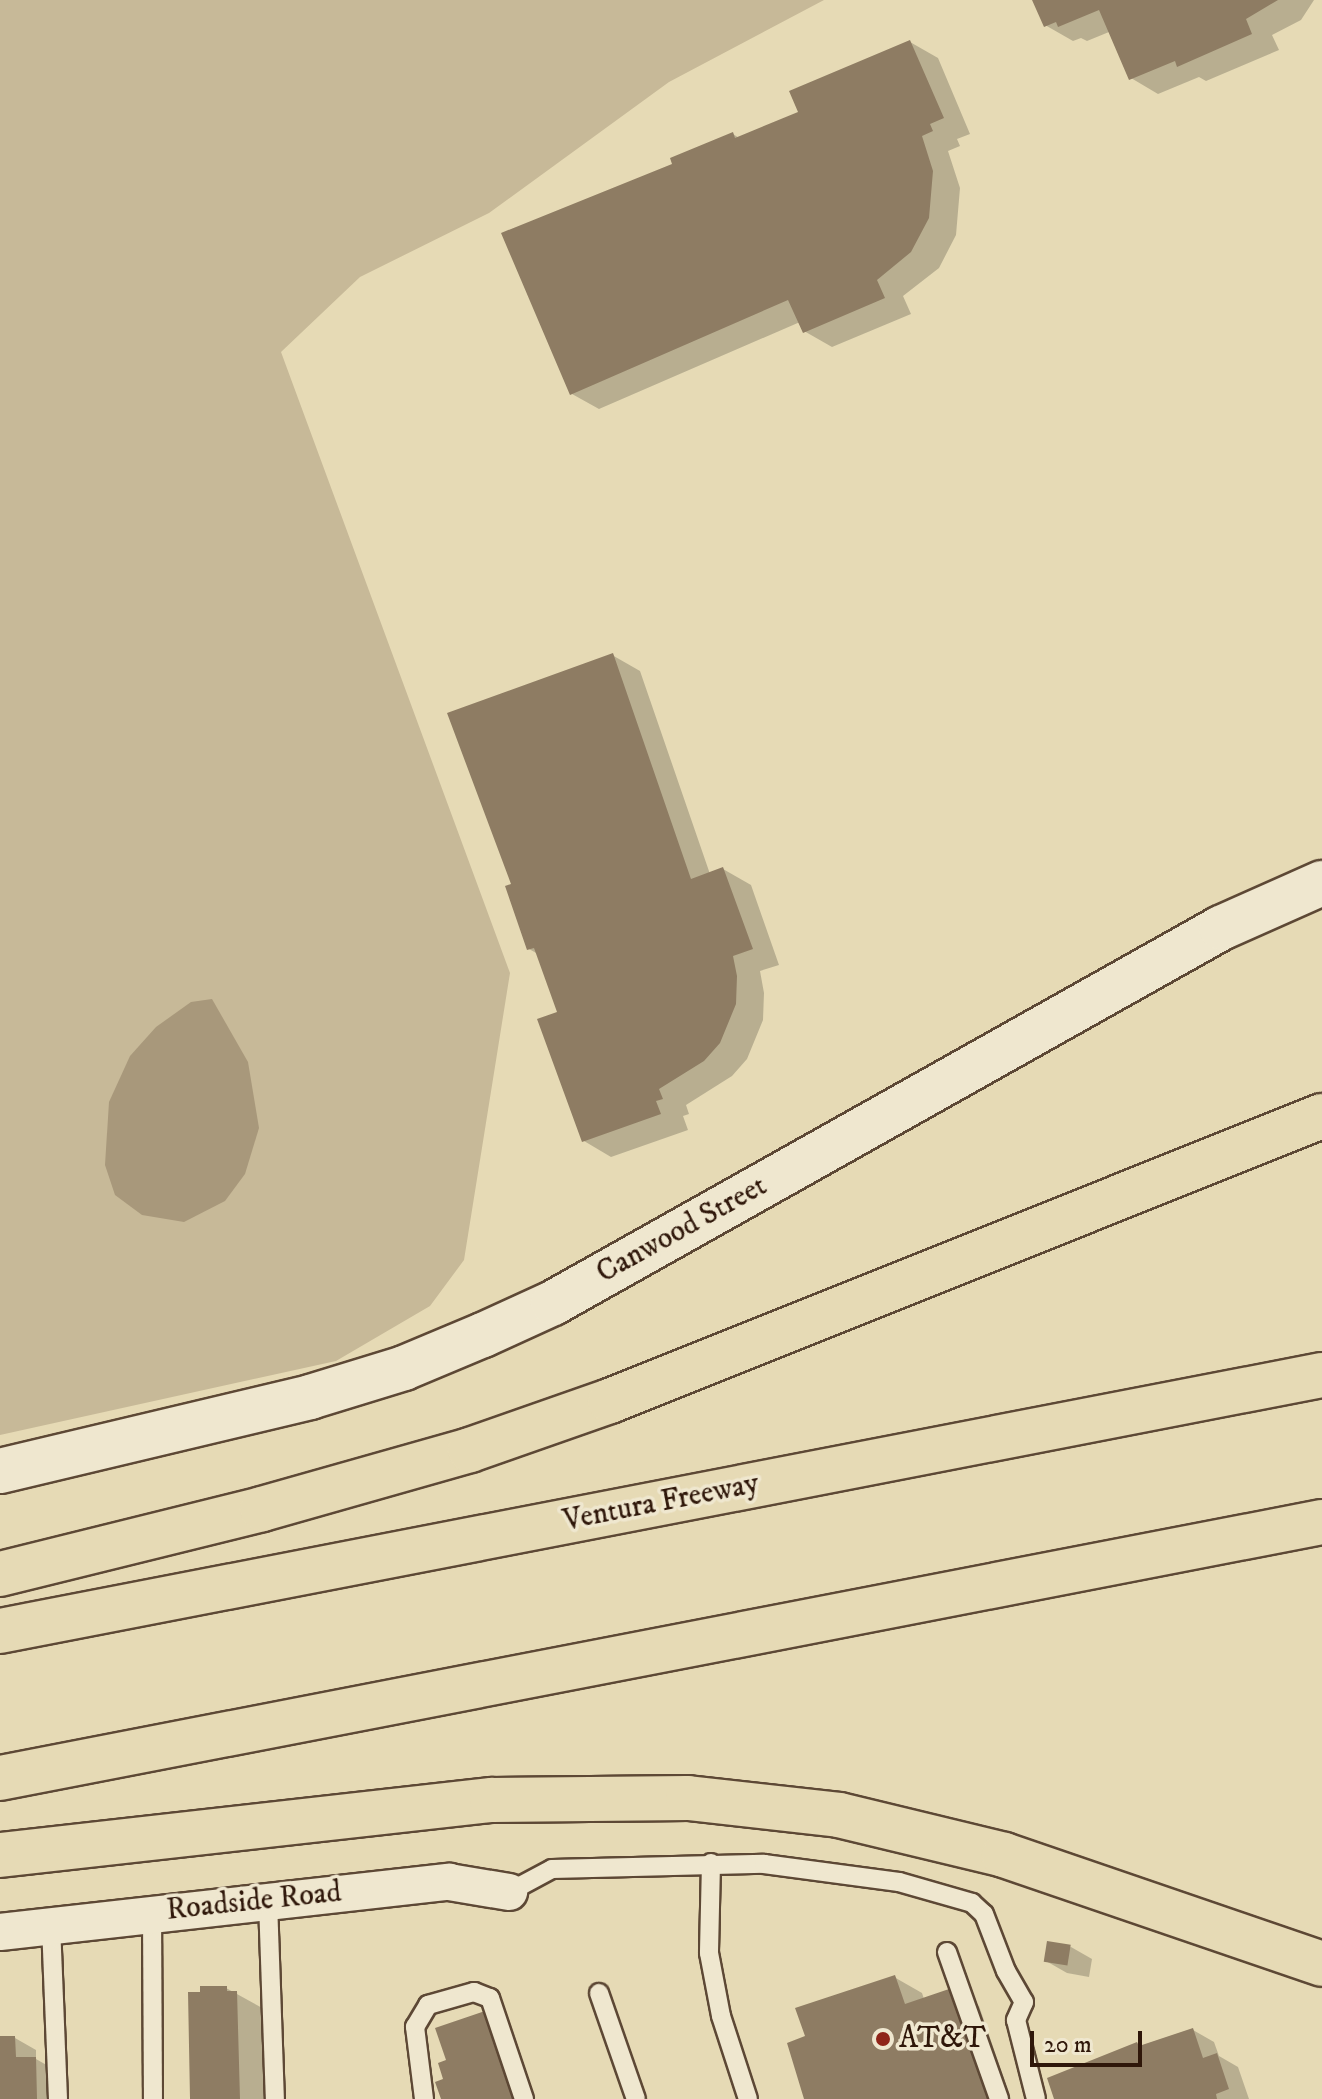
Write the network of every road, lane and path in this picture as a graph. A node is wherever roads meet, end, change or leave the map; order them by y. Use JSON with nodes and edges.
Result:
{"nodes":[{"id":1,"x":1322,"y":883,"type":"edge"},
{"id":2,"x":1322,"y":1116,"type":"edge"},
{"id":3,"x":1322,"y":1358,"type":"edge"},
{"id":4,"x":1322,"y":1375,"type":"edge"},
{"id":5,"x":1252,"y":1388,"type":"junction"},
{"id":6,"x":0,"y":1471,"type":"edge"},
{"id":7,"x":1322,"y":1522,"type":"edge"},
{"id":8,"x":0,"y":1574,"type":"edge"},
{"id":9,"x":0,"y":1631,"type":"edge"},
{"id":10,"x":0,"y":1778,"type":"edge"},
{"id":11,"x":0,"y":1855,"type":"edge"},
{"id":12,"x":711,"y":1863,"type":"junction"},
{"id":13,"x":509,"y":1892,"type":"joint"},
{"id":14,"x":268,"y":1902,"type":"junction"},
{"id":15,"x":152,"y":1913,"type":"junction"},
{"id":16,"x":51,"y":1925,"type":"junction"},
{"id":17,"x":0,"y":1932,"type":"edge"},
{"id":18,"x":947,"y":1952,"type":"dead end"},
{"id":19,"x":1322,"y":1964,"type":"edge"},
{"id":20,"x":599,"y":1993,"type":"dead end"},
{"id":21,"x":58,"y":2099,"type":"edge"},
{"id":22,"x":153,"y":2099,"type":"edge"},
{"id":23,"x":275,"y":2099,"type":"edge"},
{"id":24,"x":424,"y":2099,"type":"edge"},
{"id":25,"x":524,"y":2099,"type":"edge"},
{"id":26,"x":636,"y":2099,"type":"edge"},
{"id":27,"x":748,"y":2099,"type":"edge"},
{"id":28,"x":999,"y":2099,"type":"edge"},
{"id":29,"x":1036,"y":2099,"type":"edge"}],
"edges":[{"from":1,"to":6,"type":"street","name":"Canwood Street"},
{"from":2,"to":8,"type":"highway"},
{"from":3,"to":5,"type":"highway"},
{"from":4,"to":5,"type":"highway","name":"Ventura Freeway"},
{"from":5,"to":9,"type":"highway","name":"Ventura Freeway"},
{"from":7,"to":10,"type":"highway"},
{"from":11,"to":19,"type":"highway"},
{"from":12,"to":13,"type":"lane"},
{"from":12,"to":27,"type":"lane"},
{"from":12,"to":29,"type":"lane"},
{"from":13,"to":14,"type":"street","name":"Roadside Road"},
{"from":14,"to":15,"type":"street","name":"Roadside Road"},
{"from":14,"to":23,"type":"lane"},
{"from":15,"to":16,"type":"street","name":"Roadside Road"},
{"from":15,"to":22,"type":"lane"},
{"from":16,"to":17,"type":"street","name":"Roadside Road"},
{"from":16,"to":21,"type":"lane"},
{"from":18,"to":28,"type":"lane"},
{"from":20,"to":26,"type":"lane"},
{"from":24,"to":25,"type":"lane"}]}
